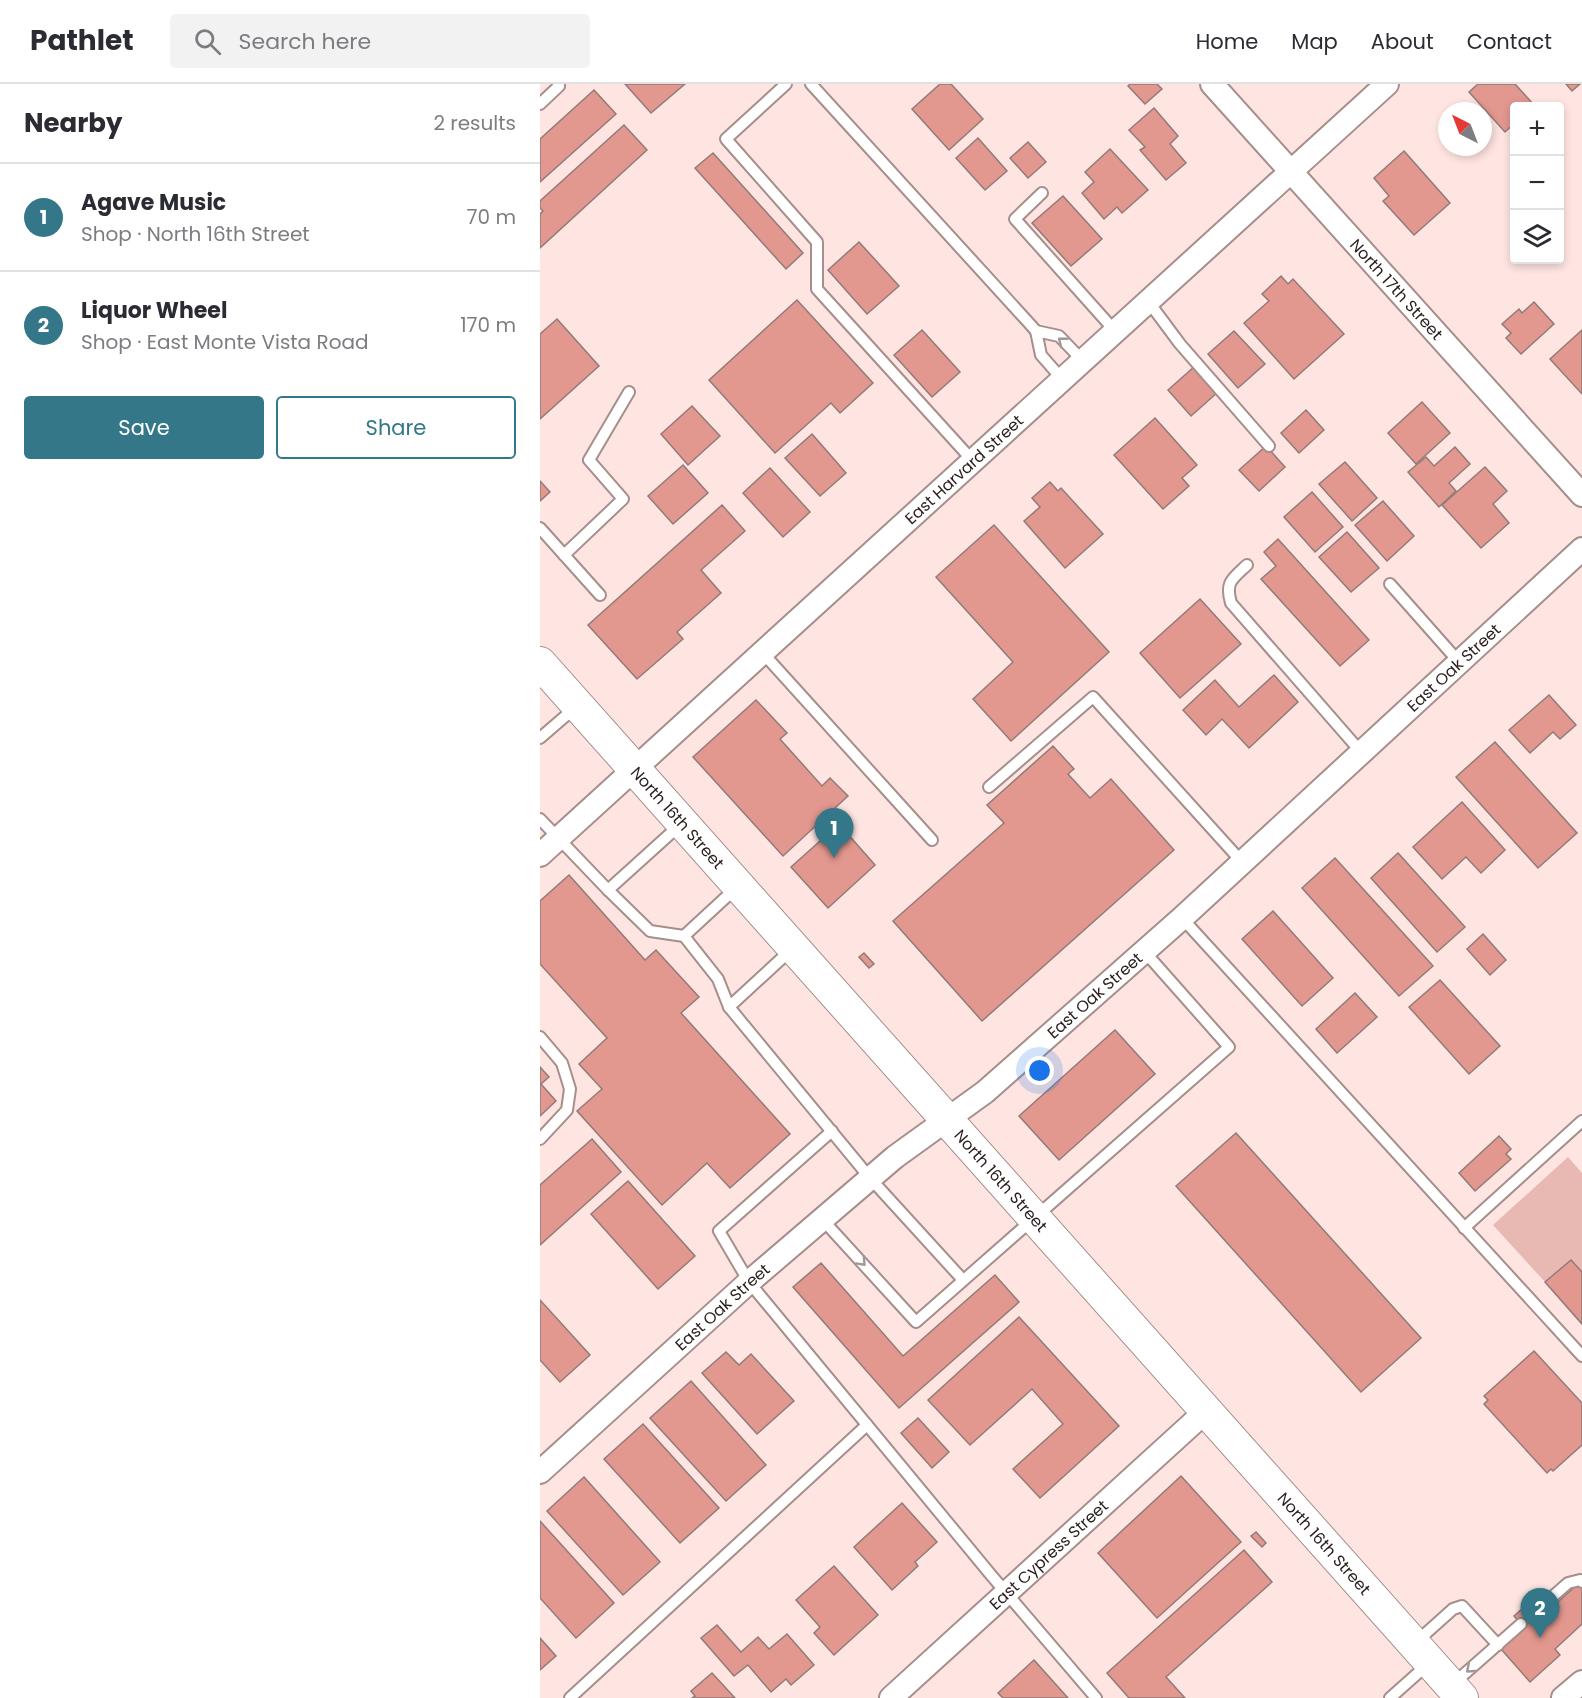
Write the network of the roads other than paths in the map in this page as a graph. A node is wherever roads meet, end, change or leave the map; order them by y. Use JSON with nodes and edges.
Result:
{"nodes":[{"id":1,"x":558,"y":84,"type":"edge"},
{"id":2,"x":786,"y":84,"type":"edge"},
{"id":3,"x":811,"y":84,"type":"edge"},
{"id":4,"x":1212,"y":84,"type":"edge"},
{"id":5,"x":1387,"y":84,"type":"edge"},
{"id":6,"x":540,"y":104,"type":"edge"},
{"id":7,"x":1290,"y":172,"type":"junction"},
{"id":8,"x":1041,"y":193,"type":"dead end"},
{"id":9,"x":1148,"y":301,"type":"junction"},
{"id":10,"x":1036,"y":331,"type":"junction"},
{"id":11,"x":1115,"y":331,"type":"junction"},
{"id":12,"x":1083,"y":361,"type":"junction"},
{"id":13,"x":1062,"y":380,"type":"junction"},
{"id":14,"x":629,"y":392,"type":"dead end"},
{"id":15,"x":1269,"y":446,"type":"dead end"},
{"id":16,"x":973,"y":461,"type":"junction"},
{"id":17,"x":1582,"y":495,"type":"edge"},
{"id":18,"x":540,"y":528,"type":"edge"},
{"id":19,"x":1582,"y":549,"type":"edge"},
{"id":20,"x":564,"y":555,"type":"junction"},
{"id":21,"x":1246,"y":565,"type":"dead end"},
{"id":22,"x":1390,"y":584,"type":"dead end"},
{"id":23,"x":600,"y":595,"type":"dead end"},
{"id":24,"x":762,"y":652,"type":"junction"},
{"id":25,"x":1459,"y":662,"type":"junction"},
{"id":26,"x":540,"y":663,"type":"edge"},
{"id":27,"x":578,"y":705,"type":"junction"},
{"id":28,"x":540,"y":738,"type":"edge"},
{"id":29,"x":1361,"y":752,"type":"junction"},
{"id":30,"x":635,"y":768,"type":"junction"},
{"id":31,"x":989,"y":787,"type":"dead end"},
{"id":32,"x":540,"y":819,"type":"edge"},
{"id":33,"x":683,"y":822,"type":"junction"},
{"id":34,"x":558,"y":838,"type":"junction"},
{"id":35,"x":932,"y":840,"type":"dead end"},
{"id":36,"x":540,"y":855,"type":"edge"},
{"id":37,"x":1242,"y":862,"type":"junction"},
{"id":38,"x":739,"y":885,"type":"junction"},
{"id":39,"x":608,"y":890,"type":"junction"},
{"id":40,"x":1182,"y":918,"type":"junction"},
{"id":41,"x":684,"y":936,"type":"junction"},
{"id":42,"x":794,"y":947,"type":"junction"},
{"id":43,"x":1144,"y":951,"type":"junction"},
{"id":44,"x":729,"y":1007,"type":"junction"},
{"id":45,"x":540,"y":1037,"type":"edge"},
{"id":46,"x":947,"y":1119,"type":"junction"},
{"id":47,"x":1582,"y":1121,"type":"edge"},
{"id":48,"x":832,"y":1131,"type":"junction"},
{"id":49,"x":540,"y":1139,"type":"edge"},
{"id":50,"x":870,"y":1178,"type":"junction"},
{"id":51,"x":822,"y":1219,"type":"junction"},
{"id":52,"x":1035,"y":1219,"type":"junction"},
{"id":53,"x":1464,"y":1228,"type":"junction"},
{"id":54,"x":963,"y":1280,"type":"junction"},
{"id":55,"x":749,"y":1282,"type":"junction"},
{"id":56,"x":1582,"y":1356,"type":"edge"},
{"id":57,"x":1205,"y":1412,"type":"junction"},
{"id":58,"x":867,"y":1425,"type":"junction"},
{"id":59,"x":540,"y":1472,"type":"edge"},
{"id":60,"x":1582,"y":1582,"type":"edge"},
{"id":61,"x":1006,"y":1593,"type":"junction"},
{"id":62,"x":1543,"y":1605,"type":"dead end"},
{"id":63,"x":1521,"y":1624,"type":"dead end"},
{"id":64,"x":1498,"y":1645,"type":"junction"},
{"id":65,"x":1422,"y":1653,"type":"junction"},
{"id":66,"x":1582,"y":1682,"type":"edge"},
{"id":67,"x":1456,"y":1692,"type":"edge"},
{"id":68,"x":570,"y":1698,"type":"edge"},
{"id":69,"x":891,"y":1698,"type":"edge"},
{"id":70,"x":1096,"y":1698,"type":"edge"},
{"id":71,"x":1390,"y":1698,"type":"edge"},
{"id":72,"x":1563,"y":1698,"type":"edge"}],
"edges":[{"from":1,"to":6,"type":"lane"},
{"from":2,"to":16,"type":"lane"},
{"from":3,"to":10,"type":"lane"},
{"from":4,"to":7,"type":"street","name":"North 17th Street"},
{"from":5,"to":7,"type":"street","name":"East Harvard Street"},
{"from":7,"to":9,"type":"street","name":"East Harvard Street"},
{"from":7,"to":17,"type":"street","name":"North 17th Street"},
{"from":8,"to":11,"type":"lane"},
{"from":9,"to":11,"type":"street","name":"East Harvard Street"},
{"from":9,"to":15,"type":"lane"},
{"from":12,"to":10,"type":"lane","one_way":true},
{"from":10,"to":13,"type":"lane"},
{"from":11,"to":12,"type":"street","name":"East Harvard Street"},
{"from":12,"to":13,"type":"street","name":"East Harvard Street"},
{"from":13,"to":16,"type":"street","name":"East Harvard Street"},
{"from":14,"to":20,"type":"lane"},
{"from":16,"to":24,"type":"street","name":"East Harvard Street"},
{"from":18,"to":20,"type":"lane"},
{"from":19,"to":25,"type":"street","name":"East Oak Street"},
{"from":20,"to":23,"type":"lane"},
{"from":21,"to":29,"type":"lane"},
{"from":22,"to":25,"type":"lane"},
{"from":24,"to":30,"type":"street","name":"East Harvard Street"},
{"from":24,"to":35,"type":"lane"},
{"from":25,"to":29,"type":"street","name":"East Oak Street"},
{"from":26,"to":27,"type":"main road","name":"North 16th Street"},
{"from":27,"to":28,"type":"lane"},
{"from":27,"to":30,"type":"main road","name":"North 16th Street"},
{"from":29,"to":37,"type":"street","name":"East Oak Street"},
{"from":30,"to":33,"type":"main road","name":"North 16th Street"},
{"from":30,"to":34,"type":"street","name":"East Harvard Street"},
{"from":31,"to":37,"type":"lane"},
{"from":32,"to":34,"type":"lane"},
{"from":33,"to":38,"type":"main road","name":"North 16th Street"},
{"from":33,"to":39,"type":"lane"},
{"from":34,"to":36,"type":"street","name":"East Harvard Street"},
{"from":34,"to":39,"type":"lane"},
{"from":37,"to":40,"type":"street","name":"East Oak Street"},
{"from":38,"to":41,"type":"lane"},
{"from":38,"to":42,"type":"main road","name":"North 16th Street"},
{"from":39,"to":41,"type":"lane"},
{"from":40,"to":43,"type":"street","name":"East Oak Street"},
{"from":40,"to":53,"type":"lane"},
{"from":41,"to":44,"type":"lane"},
{"from":42,"to":44,"type":"lane"},
{"from":42,"to":46,"type":"main road","name":"North 16th Street"},
{"from":43,"to":46,"type":"street","name":"East Oak Street"},
{"from":43,"to":52,"type":"lane"},
{"from":44,"to":48,"type":"lane"},
{"from":45,"to":49,"type":"lane"},
{"from":46,"to":50,"type":"street","name":"East Oak Street"},
{"from":46,"to":52,"type":"main road","name":"North 16th Street"},
{"from":47,"to":53,"type":"lane"},
{"from":48,"to":50,"type":"lane"},
{"from":48,"to":55,"type":"lane"},
{"from":50,"to":51,"type":"street","name":"East Oak Street"},
{"from":50,"to":54,"type":"lane"},
{"from":51,"to":54,"type":"lane","one_way":true},
{"from":51,"to":55,"type":"street","name":"East Oak Street"},
{"from":52,"to":54,"type":"lane"},
{"from":52,"to":57,"type":"main road","name":"North 16th Street"},
{"from":53,"to":56,"type":"lane"},
{"from":55,"to":58,"type":"lane"},
{"from":55,"to":59,"type":"street","name":"East Oak Street"},
{"from":57,"to":61,"type":"street","name":"East Cypress Street"},
{"from":57,"to":65,"type":"main road","name":"North 16th Street"},
{"from":58,"to":61,"type":"lane"},
{"from":58,"to":68,"type":"lane"},
{"from":60,"to":62,"type":"lane"},
{"from":61,"to":69,"type":"street","name":"East Cypress Street"},
{"from":61,"to":70,"type":"lane"},
{"from":63,"to":64,"type":"lane"},
{"from":64,"to":65,"type":"lane"},
{"from":64,"to":67,"type":"lane","one_way":true},
{"from":65,"to":67,"type":"main road","name":"North 16th Street"},
{"from":65,"to":71,"type":"lane"},
{"from":66,"to":72,"type":"street"}]}
